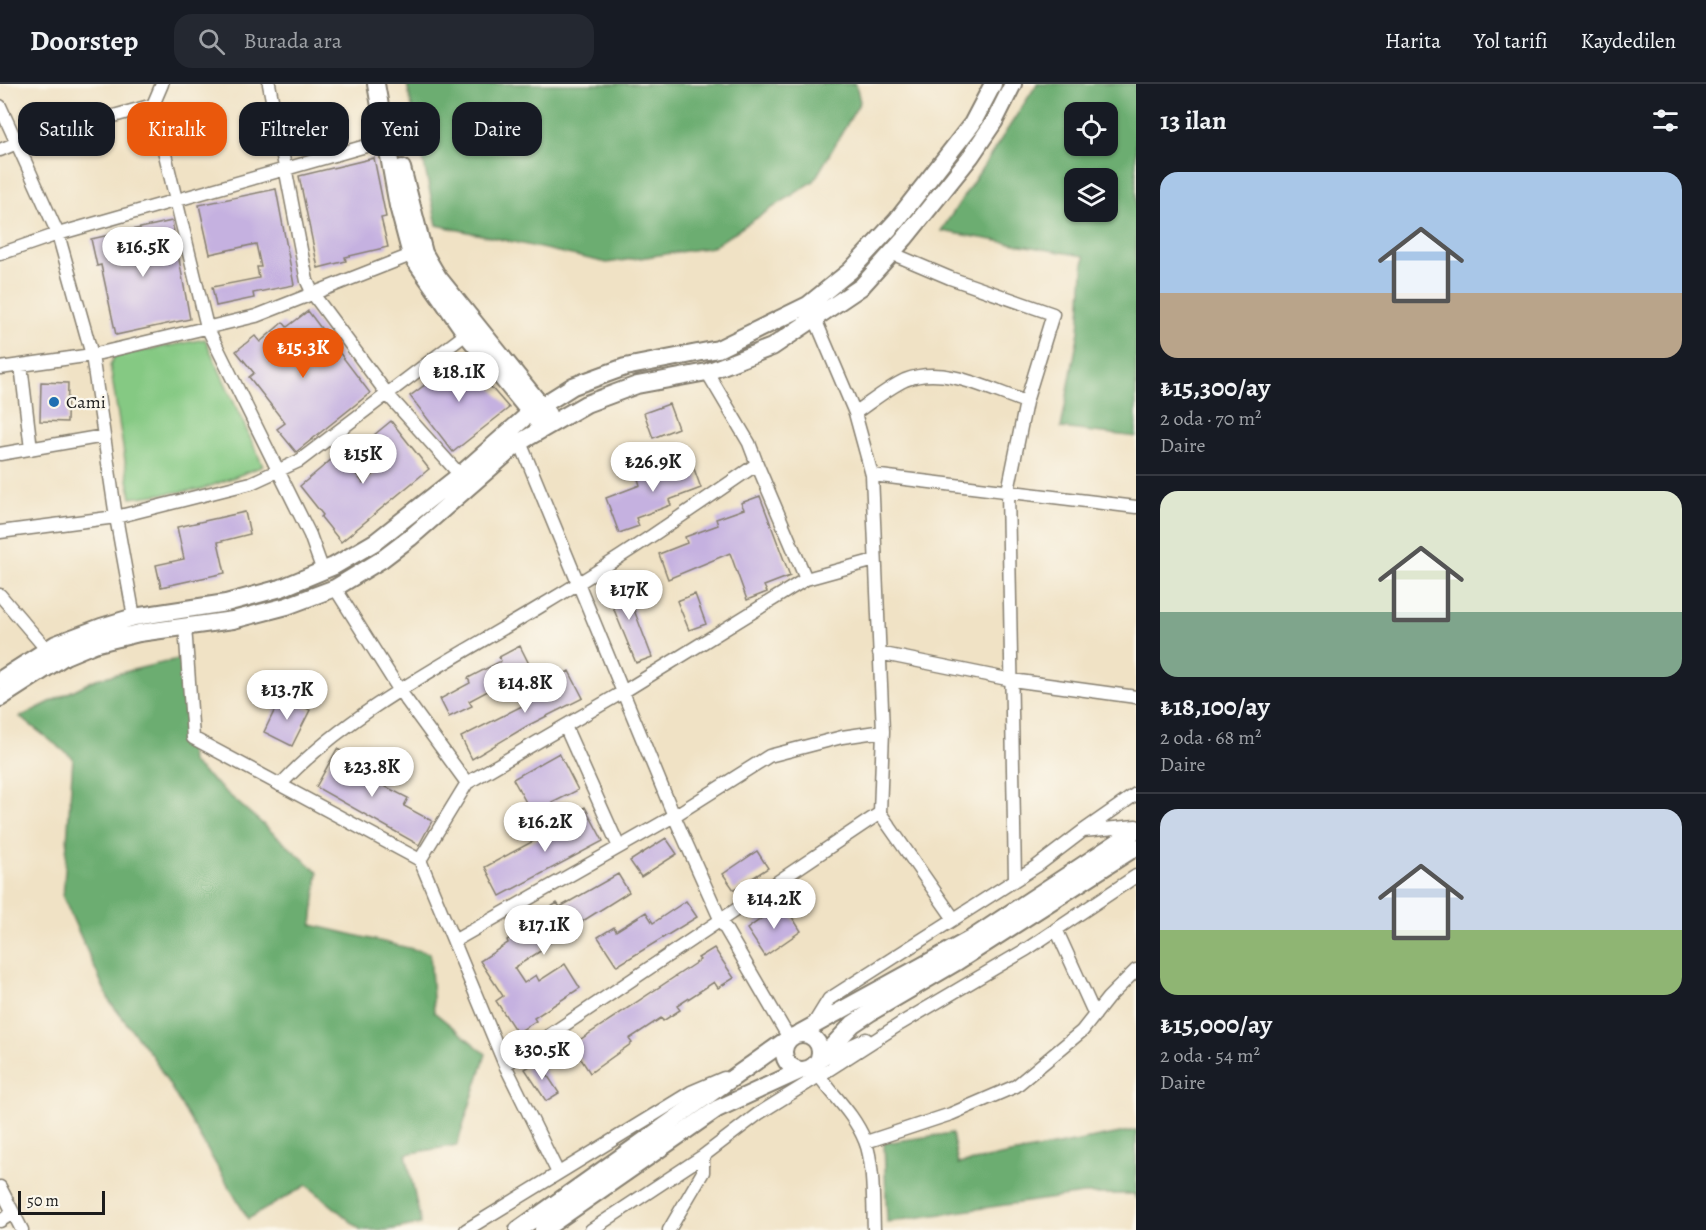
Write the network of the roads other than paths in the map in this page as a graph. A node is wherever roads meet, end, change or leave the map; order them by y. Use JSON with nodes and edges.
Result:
{"nodes":[{"id":1,"x":162,"y":84,"type":"edge"},
{"id":2,"x":269,"y":84,"type":"edge"},
{"id":3,"x":376,"y":84,"type":"edge"},
{"id":4,"x":387,"y":84,"type":"edge"},
{"id":5,"x":993,"y":84,"type":"edge"},
{"id":6,"x":1013,"y":84,"type":"edge"},
{"id":7,"x":154,"y":102,"type":"edge"},
{"id":8,"x":379,"y":102,"type":"edge"},
{"id":9,"x":0,"y":106,"type":"edge"},
{"id":10,"x":127,"y":112,"type":"edge"},
{"id":11,"x":16,"y":143,"type":"junction"},
{"id":12,"x":361,"y":148,"type":"edge"},
{"id":13,"x":0,"y":150,"type":"edge"},
{"id":14,"x":165,"y":156,"type":"edge"},
{"id":15,"x":390,"y":156,"type":"edge"},
{"id":16,"x":284,"y":169,"type":"junction"},
{"id":17,"x":175,"y":199,"type":"junction"},
{"id":18,"x":58,"y":234,"type":"junction"},
{"id":19,"x":891,"y":253,"type":"junction"},
{"id":20,"x":0,"y":254,"type":"edge"},
{"id":21,"x":411,"y":255,"type":"junction"},
{"id":22,"x":313,"y":294,"type":"junction"},
{"id":23,"x":815,"y":319,"type":"junction"},
{"id":24,"x":207,"y":327,"type":"junction"},
{"id":25,"x":466,"y":334,"type":"junction"},
{"id":26,"x":92,"y":355,"type":"junction"},
{"id":27,"x":21,"y":365,"type":"junction"},
{"id":28,"x":0,"y":368,"type":"edge"},
{"id":29,"x":707,"y":372,"type":"junction"},
{"id":30,"x":388,"y":395,"type":"junction"},
{"id":31,"x":1026,"y":402,"type":"junction"},
{"id":32,"x":536,"y":409,"type":"junction"},
{"id":33,"x":855,"y":412,"type":"junction"},
{"id":34,"x":549,"y":425,"type":"junction"},
{"id":35,"x":104,"y":436,"type":"junction"},
{"id":36,"x":520,"y":442,"type":"junction"},
{"id":37,"x":31,"y":448,"type":"junction"},
{"id":38,"x":0,"y":454,"type":"edge"},
{"id":39,"x":757,"y":464,"type":"junction"},
{"id":40,"x":278,"y":471,"type":"junction"},
{"id":41,"x":460,"y":475,"type":"junction"},
{"id":42,"x":872,"y":475,"type":"junction"},
{"id":43,"x":1008,"y":491,"type":"junction"},
{"id":44,"x":1136,"y":507,"type":"edge"},
{"id":45,"x":116,"y":516,"type":"junction"},
{"id":46,"x":0,"y":532,"type":"edge"},
{"id":47,"x":875,"y":560,"type":"junction"},
{"id":48,"x":323,"y":571,"type":"junction"},
{"id":49,"x":806,"y":579,"type":"junction"},
{"id":50,"x":578,"y":584,"type":"junction"},
{"id":51,"x":335,"y":588,"type":"junction"},
{"id":52,"x":0,"y":595,"type":"edge"},
{"id":53,"x":134,"y":617,"type":"junction"},
{"id":54,"x":185,"y":626,"type":"junction"},
{"id":55,"x":47,"y":650,"type":"junction"},
{"id":56,"x":879,"y":653,"type":"junction"},
{"id":57,"x":0,"y":680,"type":"edge"},
{"id":58,"x":1012,"y":680,"type":"junction"},
{"id":59,"x":400,"y":691,"type":"junction"},
{"id":60,"x":623,"y":692,"type":"junction"},
{"id":61,"x":1136,"y":697,"type":"edge"},
{"id":62,"x":0,"y":698,"type":"edge"},
{"id":63,"x":565,"y":726,"type":"junction"},
{"id":64,"x":883,"y":731,"type":"junction"},
{"id":65,"x":467,"y":783,"type":"junction"},
{"id":66,"x":280,"y":785,"type":"junction"},
{"id":67,"x":1136,"y":794,"type":"edge"},
{"id":68,"x":880,"y":813,"type":"junction"},
{"id":69,"x":674,"y":816,"type":"junction"},
{"id":70,"x":1136,"y":828,"type":"edge"},
{"id":71,"x":1083,"y":831,"type":"junction"},
{"id":72,"x":619,"y":847,"type":"junction"},
{"id":73,"x":1136,"y":847,"type":"edge"},
{"id":74,"x":420,"y":860,"type":"junction"},
{"id":75,"x":1136,"y":876,"type":"edge"},
{"id":76,"x":1015,"y":880,"type":"junction"},
{"id":77,"x":954,"y":919,"type":"junction"},
{"id":78,"x":721,"y":921,"type":"junction"},
{"id":79,"x":1056,"y":929,"type":"junction"},
{"id":80,"x":454,"y":941,"type":"junction"},
{"id":81,"x":1136,"y":970,"type":"edge"},
{"id":82,"x":1095,"y":1015,"type":"junction"},
{"id":83,"x":801,"y":1033,"type":"junction"},
{"id":84,"x":505,"y":1065,"type":"junction"},
{"id":85,"x":750,"y":1067,"type":"junction"},
{"id":86,"x":813,"y":1068,"type":"junction"},
{"id":87,"x":758,"y":1114,"type":"junction"},
{"id":88,"x":866,"y":1143,"type":"junction"},
{"id":89,"x":703,"y":1156,"type":"junction"},
{"id":90,"x":558,"y":1173,"type":"junction"},
{"id":91,"x":0,"y":1187,"type":"edge"},
{"id":92,"x":13,"y":1213,"type":"junction"},
{"id":93,"x":0,"y":1221,"type":"edge"},
{"id":94,"x":22,"y":1230,"type":"edge"},
{"id":95,"x":466,"y":1230,"type":"edge"},
{"id":96,"x":518,"y":1230,"type":"edge"},
{"id":97,"x":543,"y":1230,"type":"edge"},
{"id":98,"x":591,"y":1230,"type":"edge"},
{"id":99,"x":669,"y":1230,"type":"edge"},
{"id":100,"x":873,"y":1230,"type":"edge"}],
"edges":[{"from":1,"to":7,"type":"street"},
{"from":2,"to":16,"type":"street"},
{"from":3,"to":8,"type":"street"},
{"from":4,"to":32,"type":"street"},
{"from":5,"to":32,"type":"street"},
{"from":6,"to":19,"type":"street"},
{"from":9,"to":11,"type":"street"},
{"from":10,"to":11,"type":"street"},
{"from":11,"to":13,"type":"street"},
{"from":11,"to":18,"type":"street"},
{"from":12,"to":16,"type":"street"},
{"from":14,"to":17,"type":"street"},
{"from":15,"to":21,"type":"street"},
{"from":16,"to":17,"type":"street"},
{"from":16,"to":22,"type":"street"},
{"from":17,"to":18,"type":"street"},
{"from":17,"to":24,"type":"street"},
{"from":18,"to":20,"type":"street"},
{"from":18,"to":26,"type":"street"},
{"from":19,"to":23,"type":"street"},
{"from":19,"to":31,"type":"street"},
{"from":21,"to":22,"type":"street"},
{"from":21,"to":25,"type":"street"},
{"from":22,"to":24,"type":"street"},
{"from":22,"to":30,"type":"street"},
{"from":23,"to":29,"type":"street"},
{"from":23,"to":33,"type":"street"},
{"from":24,"to":26,"type":"street"},
{"from":24,"to":40,"type":"street"},
{"from":25,"to":30,"type":"street"},
{"from":25,"to":32,"type":"street"},
{"from":26,"to":27,"type":"street"},
{"from":26,"to":35,"type":"street"},
{"from":27,"to":28,"type":"street"},
{"from":27,"to":37,"type":"street"},
{"from":29,"to":34,"type":"street"},
{"from":29,"to":39,"type":"street"},
{"from":30,"to":40,"type":"street"},
{"from":30,"to":41,"type":"street"},
{"from":31,"to":33,"type":"street"},
{"from":31,"to":43,"type":"street"},
{"from":32,"to":34,"type":"street"},
{"from":32,"to":41,"type":"street"},
{"from":33,"to":42,"type":"street"},
{"from":34,"to":36,"type":"street"},
{"from":35,"to":37,"type":"street"},
{"from":35,"to":45,"type":"street"},
{"from":36,"to":50,"type":"street"},
{"from":36,"to":51,"type":"street"},
{"from":37,"to":38,"type":"street"},
{"from":39,"to":49,"type":"street"},
{"from":39,"to":50,"type":"street"},
{"from":40,"to":45,"type":"street"},
{"from":40,"to":48,"type":"street"},
{"from":41,"to":48,"type":"street"},
{"from":42,"to":43,"type":"street"},
{"from":42,"to":47,"type":"street"},
{"from":43,"to":44,"type":"street"},
{"from":43,"to":58,"type":"street"},
{"from":45,"to":46,"type":"street"},
{"from":45,"to":53,"type":"street"},
{"from":47,"to":49,"type":"street"},
{"from":47,"to":56,"type":"street"},
{"from":48,"to":53,"type":"street"},
{"from":49,"to":60,"type":"street"},
{"from":50,"to":59,"type":"street"},
{"from":50,"to":60,"type":"street"},
{"from":51,"to":54,"type":"street"},
{"from":51,"to":59,"type":"street"},
{"from":52,"to":55,"type":"street"},
{"from":53,"to":55,"type":"street"},
{"from":54,"to":62,"type":"street"},
{"from":54,"to":66,"type":"street"},
{"from":55,"to":57,"type":"street"},
{"from":56,"to":58,"type":"street"},
{"from":56,"to":64,"type":"street"},
{"from":58,"to":61,"type":"street"},
{"from":58,"to":76,"type":"street"},
{"from":59,"to":65,"type":"street"},
{"from":59,"to":66,"type":"street"},
{"from":60,"to":63,"type":"street"},
{"from":60,"to":69,"type":"street"},
{"from":63,"to":65,"type":"street"},
{"from":63,"to":72,"type":"street"},
{"from":64,"to":68,"type":"street"},
{"from":64,"to":69,"type":"street"},
{"from":65,"to":74,"type":"street"},
{"from":66,"to":74,"type":"street"},
{"from":67,"to":71,"type":"street"},
{"from":68,"to":77,"type":"street"},
{"from":68,"to":78,"type":"street"},
{"from":69,"to":72,"type":"street"},
{"from":69,"to":78,"type":"street"},
{"from":70,"to":71,"type":"street"},
{"from":70,"to":83,"type":"street"},
{"from":71,"to":76,"type":"street"},
{"from":72,"to":80,"type":"street"},
{"from":73,"to":86,"type":"street"},
{"from":74,"to":80,"type":"street"},
{"from":75,"to":79,"type":"street"},
{"from":76,"to":77,"type":"street"},
{"from":77,"to":83,"type":"street"},
{"from":78,"to":83,"type":"street"},
{"from":78,"to":84,"type":"street"},
{"from":79,"to":82,"type":"street"},
{"from":79,"to":86,"type":"street"},
{"from":80,"to":84,"type":"street"},
{"from":81,"to":82,"type":"street"},
{"from":82,"to":88,"type":"street"},
{"from":83,"to":85,"type":"street"},
{"from":83,"to":86,"type":"street"},
{"from":83,"to":86,"type":"street"},
{"from":84,"to":90,"type":"street"},
{"from":85,"to":90,"type":"street"},
{"from":85,"to":96,"type":"street"},
{"from":86,"to":87,"type":"street"},
{"from":86,"to":87,"type":"street"},
{"from":86,"to":88,"type":"street"},
{"from":86,"to":97,"type":"street"},
{"from":87,"to":89,"type":"street"},
{"from":88,"to":100,"type":"street"},
{"from":89,"to":98,"type":"street"},
{"from":89,"to":99,"type":"street"},
{"from":90,"to":95,"type":"street"},
{"from":91,"to":92,"type":"street"},
{"from":92,"to":93,"type":"street"},
{"from":92,"to":94,"type":"street"}]}
